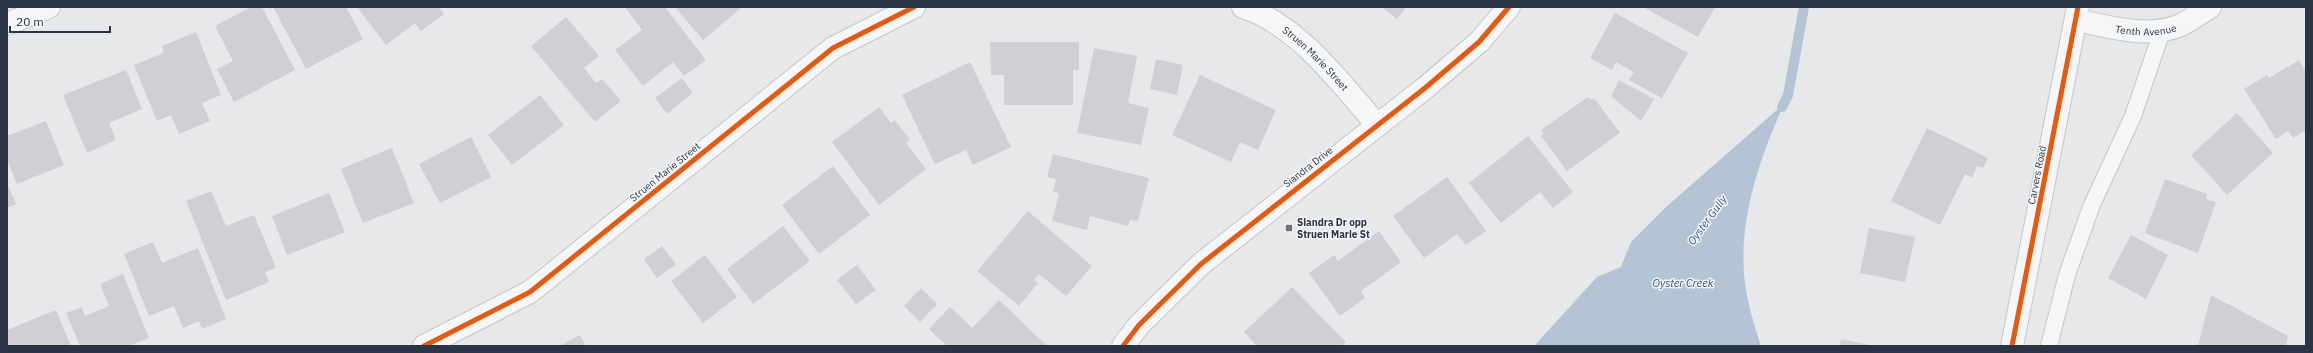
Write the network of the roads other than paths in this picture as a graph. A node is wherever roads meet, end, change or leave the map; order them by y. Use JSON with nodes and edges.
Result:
{"nodes":[{"id":1,"x":49,"y":7,"type":"edge"},
{"id":2,"x":914,"y":7,"type":"edge"},
{"id":3,"x":1243,"y":7,"type":"edge"},
{"id":4,"x":1509,"y":7,"type":"edge"},
{"id":5,"x":2210,"y":7,"type":"edge"},
{"id":6,"x":2077,"y":14,"type":"edge"},
{"id":7,"x":7,"y":24,"type":"edge"},
{"id":8,"x":2162,"y":30,"type":"junction"},
{"id":9,"x":1377,"y":125,"type":"junction"},
{"id":10,"x":424,"y":346,"type":"edge"},
{"id":11,"x":1123,"y":346,"type":"edge"},
{"id":12,"x":2012,"y":346,"type":"edge"},
{"id":13,"x":2049,"y":346,"type":"edge"}],
"edges":[{"from":1,"to":7,"type":"street"},
{"from":2,"to":10,"type":"street","name":"Struen Marie Street"},
{"from":3,"to":9,"type":"street","name":"Struen Marie Street"},
{"from":4,"to":9,"type":"street","name":"Siandra Drive"},
{"from":5,"to":8,"type":"street","name":"Tenth Avenue"},
{"from":6,"to":8,"type":"street","name":"Tenth Avenue"},
{"from":6,"to":12,"type":"street","name":"Carvers Road"},
{"from":8,"to":13,"type":"lane"},
{"from":9,"to":11,"type":"street","name":"Siandra Drive"}]}
